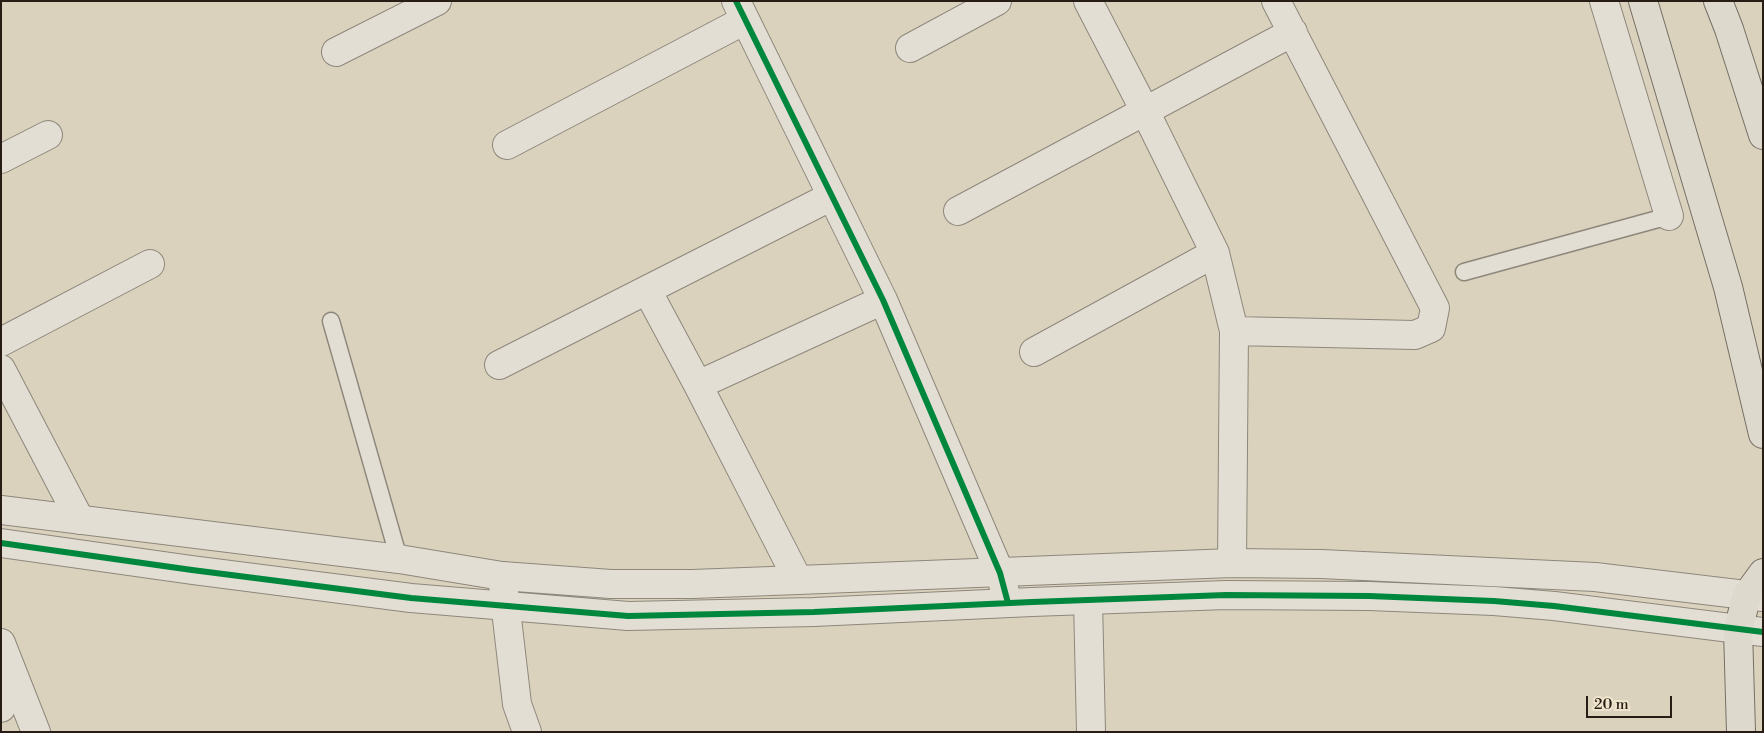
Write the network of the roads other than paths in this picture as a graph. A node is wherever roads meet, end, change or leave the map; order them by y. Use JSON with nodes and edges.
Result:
{"nodes":[{"id":1,"x":437,"y":1,"type":"edge"},
{"id":2,"x":997,"y":1,"type":"edge"},
{"id":3,"x":1088,"y":1,"type":"edge"},
{"id":4,"x":1276,"y":1,"type":"edge"},
{"id":5,"x":1604,"y":1,"type":"edge"},
{"id":6,"x":1643,"y":1,"type":"edge"},
{"id":7,"x":1718,"y":1,"type":"edge"},
{"id":8,"x":740,"y":10,"type":"edge"},
{"id":9,"x":1293,"y":32,"type":"junction"},
{"id":10,"x":910,"y":48,"type":"dead end"},
{"id":11,"x":336,"y":52,"type":"dead end"},
{"id":12,"x":1145,"y":110,"type":"junction"},
{"id":13,"x":48,"y":135,"type":"dead end"},
{"id":14,"x":1763,"y":135,"type":"edge"},
{"id":15,"x":507,"y":145,"type":"dead end"},
{"id":16,"x":1,"y":159,"type":"edge"},
{"id":17,"x":832,"y":196,"type":"junction"},
{"id":18,"x":958,"y":211,"type":"dead end"},
{"id":19,"x":1669,"y":216,"type":"joint"},
{"id":20,"x":1215,"y":253,"type":"junction"},
{"id":21,"x":150,"y":264,"type":"dead end"},
{"id":22,"x":1464,"y":272,"type":"dead end"},
{"id":23,"x":647,"y":290,"type":"junction"},
{"id":24,"x":883,"y":300,"type":"junction"},
{"id":25,"x":331,"y":320,"type":"dead end"},
{"id":26,"x":1234,"y":331,"type":"junction"},
{"id":27,"x":1,"y":342,"type":"edge"},
{"id":28,"x":1034,"y":352,"type":"dead end"},
{"id":29,"x":500,"y":365,"type":"dead end"},
{"id":30,"x":1,"y":369,"type":"edge"},
{"id":31,"x":698,"y":385,"type":"junction"},
{"id":32,"x":1763,"y":434,"type":"edge"},
{"id":33,"x":1,"y":510,"type":"edge"},
{"id":34,"x":80,"y":520,"type":"junction"},
{"id":35,"x":1,"y":544,"type":"edge"},
{"id":36,"x":399,"y":559,"type":"junction"},
{"id":37,"x":1232,"y":563,"type":"junction"},
{"id":38,"x":1000,"y":573,"type":"junction"},
{"id":39,"x":1763,"y":573,"type":"edge"},
{"id":40,"x":502,"y":576,"type":"junction"},
{"id":41,"x":798,"y":580,"type":"junction"},
{"id":42,"x":1755,"y":596,"type":"edge"},
{"id":43,"x":1088,"y":600,"type":"junction"},
{"id":44,"x":1008,"y":603,"type":"junction"},
{"id":45,"x":504,"y":606,"type":"junction"},
{"id":46,"x":1751,"y":631,"type":"edge"},
{"id":47,"x":4,"y":650,"type":"edge"},
{"id":48,"x":1,"y":708,"type":"edge"},
{"id":49,"x":36,"y":732,"type":"edge"},
{"id":50,"x":527,"y":732,"type":"edge"},
{"id":51,"x":1091,"y":732,"type":"edge"},
{"id":52,"x":1741,"y":732,"type":"edge"}],
"edges":[{"from":1,"to":11,"type":"street"},
{"from":2,"to":10,"type":"street"},
{"from":3,"to":12,"type":"street"},
{"from":4,"to":9,"type":"street"},
{"from":5,"to":19,"type":"street"},
{"from":6,"to":32,"type":"highway"},
{"from":7,"to":14,"type":"highway"},
{"from":8,"to":15,"type":"street"},
{"from":8,"to":17,"type":"street"},
{"from":9,"to":12,"type":"street"},
{"from":9,"to":26,"type":"street"},
{"from":12,"to":18,"type":"street"},
{"from":12,"to":20,"type":"street"},
{"from":13,"to":16,"type":"street"},
{"from":17,"to":23,"type":"street"},
{"from":17,"to":24,"type":"street"},
{"from":19,"to":22,"type":"lane"},
{"from":20,"to":26,"type":"street"},
{"from":20,"to":28,"type":"street"},
{"from":21,"to":27,"type":"street"},
{"from":23,"to":29,"type":"street"},
{"from":23,"to":31,"type":"street"},
{"from":24,"to":31,"type":"street"},
{"from":24,"to":38,"type":"street"},
{"from":25,"to":36,"type":"lane"},
{"from":26,"to":37,"type":"street"},
{"from":30,"to":34,"type":"street"},
{"from":31,"to":41,"type":"street"},
{"from":33,"to":34,"type":"street"},
{"from":34,"to":36,"type":"street"},
{"from":35,"to":45,"type":"street"},
{"from":36,"to":40,"type":"street"},
{"from":37,"to":38,"type":"street"},
{"from":37,"to":42,"type":"street"},
{"from":38,"to":41,"type":"street"},
{"from":38,"to":44,"type":"street"},
{"from":39,"to":42,"type":"highway"},
{"from":40,"to":41,"type":"street"},
{"from":40,"to":45,"type":"street"},
{"from":42,"to":46,"type":"highway"},
{"from":43,"to":44,"type":"street"},
{"from":43,"to":46,"type":"street"},
{"from":43,"to":51,"type":"street"},
{"from":44,"to":45,"type":"street"},
{"from":45,"to":50,"type":"street"},
{"from":46,"to":52,"type":"highway"},
{"from":47,"to":48,"type":"street"},
{"from":47,"to":49,"type":"street"}]}
